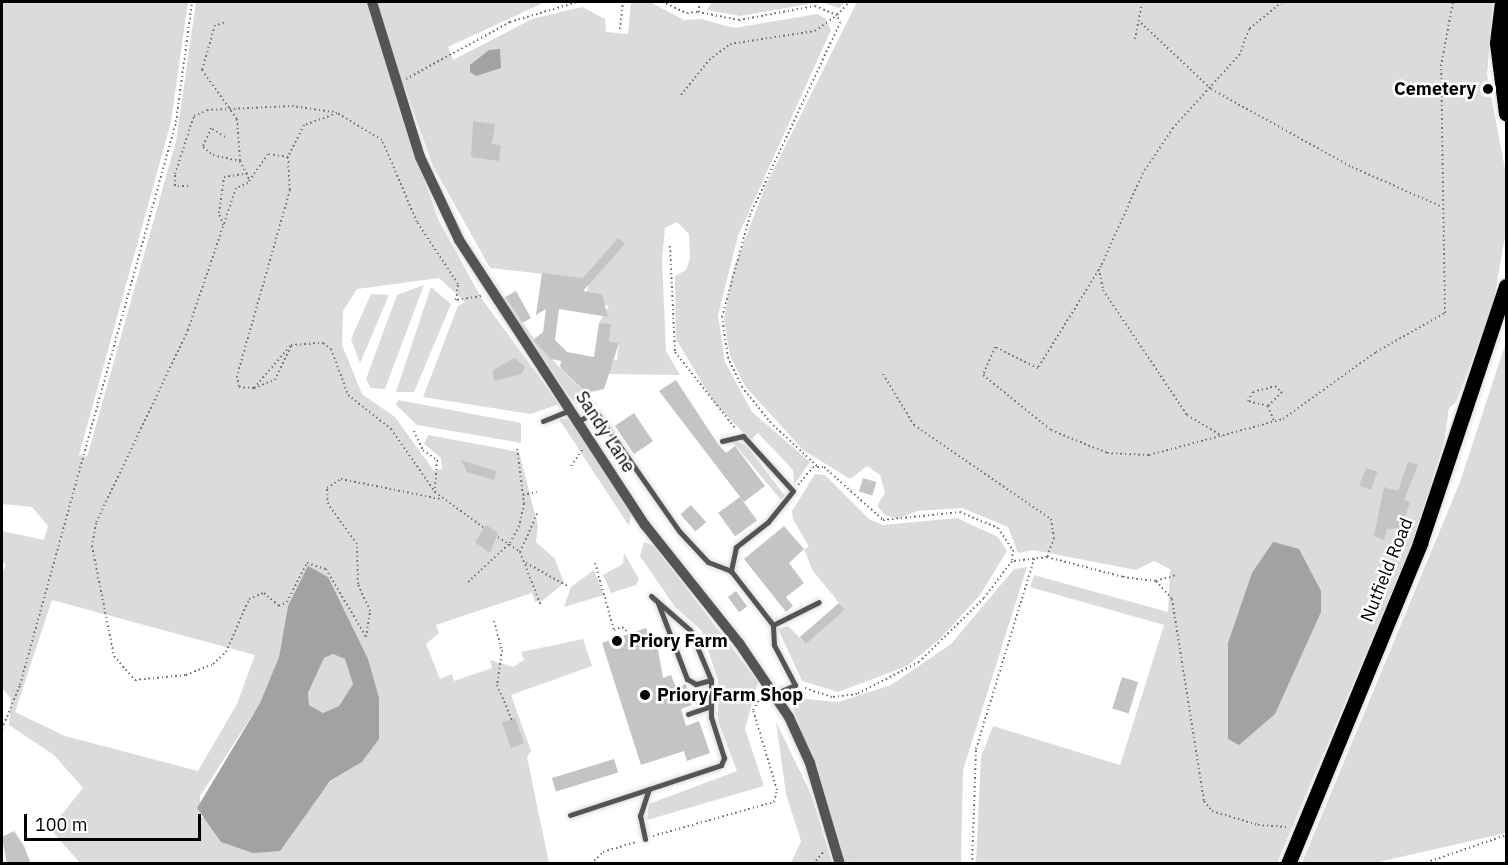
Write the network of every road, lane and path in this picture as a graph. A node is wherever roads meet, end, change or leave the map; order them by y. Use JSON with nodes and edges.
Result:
{"nodes":[{"id":1,"x":192,"y":2,"type":"edge"},
{"id":2,"x":372,"y":2,"type":"edge"},
{"id":3,"x":577,"y":2,"type":"edge"},
{"id":4,"x":623,"y":2,"type":"edge"},
{"id":5,"x":662,"y":2,"type":"edge"},
{"id":6,"x":700,"y":2,"type":"edge"},
{"id":7,"x":849,"y":2,"type":"edge"},
{"id":8,"x":1282,"y":2,"type":"edge"},
{"id":9,"x":1453,"y":2,"type":"edge"},
{"id":10,"x":1502,"y":2,"type":"edge"},
{"id":11,"x":1141,"y":6,"type":"dead end"},
{"id":12,"x":698,"y":12,"type":"junction"},
{"id":13,"x":837,"y":15,"type":"junction"},
{"id":14,"x":224,"y":23,"type":"dead end"},
{"id":15,"x":1141,"y":23,"type":"junction"},
{"id":16,"x":620,"y":29,"type":"dead end"},
{"id":17,"x":1135,"y":39,"type":"dead end"},
{"id":18,"x":398,"y":83,"type":"junction"},
{"id":19,"x":1503,"y":84,"type":"edge"},
{"id":20,"x":1211,"y":89,"type":"junction"},
{"id":21,"x":681,"y":95,"type":"dead end"},
{"id":22,"x":231,"y":110,"type":"junction"},
{"id":23,"x":337,"y":113,"type":"junction"},
{"id":24,"x":1506,"y":113,"type":"edge"},
{"id":25,"x":225,"y":137,"type":"dead end"},
{"id":26,"x":288,"y":157,"type":"junction"},
{"id":27,"x":240,"y":161,"type":"junction"},
{"id":28,"x":248,"y":173,"type":"junction"},
{"id":29,"x":250,"y":181,"type":"junction"},
{"id":30,"x":188,"y":186,"type":"dead end"},
{"id":31,"x":1441,"y":206,"type":"junction"},
{"id":32,"x":223,"y":225,"type":"junction"},
{"id":33,"x":670,"y":246,"type":"dead end"},
{"id":34,"x":1099,"y":269,"type":"junction"},
{"id":35,"x":1506,"y":286,"type":"edge"},
{"id":36,"x":488,"y":290,"type":"junction"},
{"id":37,"x":291,"y":345,"type":"junction"},
{"id":38,"x":883,"y":374,"type":"dead end"},
{"id":39,"x":254,"y":388,"type":"junction"},
{"id":40,"x":1268,"y":405,"type":"junction"},
{"id":41,"x":572,"y":409,"type":"junction"},
{"id":42,"x":579,"y":420,"type":"junction"},
{"id":43,"x":543,"y":421,"type":"dead end"},
{"id":44,"x":1274,"y":422,"type":"junction"},
{"id":45,"x":414,"y":431,"type":"dead end"},
{"id":46,"x":743,"y":436,"type":"junction"},
{"id":47,"x":1223,"y":436,"type":"junction"},
{"id":48,"x":592,"y":441,"type":"junction"},
{"id":49,"x":722,"y":441,"type":"dead end"},
{"id":50,"x":517,"y":447,"type":"dead end"},
{"id":51,"x":571,"y":466,"type":"dead end"},
{"id":52,"x":818,"y":467,"type":"junction"},
{"id":53,"x":793,"y":491,"type":"junction"},
{"id":54,"x":435,"y":492,"type":"junction"},
{"id":55,"x":537,"y":492,"type":"dead end"},
{"id":56,"x":523,"y":495,"type":"junction"},
{"id":57,"x":443,"y":499,"type":"junction"},
{"id":58,"x":538,"y":512,"type":"dead end"},
{"id":59,"x":484,"y":528,"type":"dead end"},
{"id":60,"x":498,"y":537,"type":"dead end"},
{"id":61,"x":510,"y":543,"type":"junction"},
{"id":62,"x":520,"y":552,"type":"junction"},
{"id":63,"x":1047,"y":557,"type":"junction"},
{"id":64,"x":1034,"y":559,"type":"junction"},
{"id":65,"x":1012,"y":561,"type":"junction"},
{"id":66,"x":526,"y":563,"type":"junction"},
{"id":67,"x":595,"y":563,"type":"dead end"},
{"id":68,"x":731,"y":571,"type":"junction"},
{"id":69,"x":1176,"y":575,"type":"dead end"},
{"id":70,"x":1156,"y":581,"type":"junction"},
{"id":71,"x":468,"y":582,"type":"dead end"},
{"id":72,"x":568,"y":586,"type":"dead end"},
{"id":73,"x":651,"y":596,"type":"dead end"},
{"id":74,"x":819,"y":602,"type":"dead end"},
{"id":75,"x":658,"y":603,"type":"junction"},
{"id":76,"x":541,"y":606,"type":"dead end"},
{"id":77,"x":494,"y":621,"type":"dead end"},
{"id":78,"x":773,"y":625,"type":"junction"},
{"id":79,"x":630,"y":634,"type":"dead end"},
{"id":80,"x":711,"y":680,"type":"junction"},
{"id":81,"x":795,"y":685,"type":"junction"},
{"id":82,"x":774,"y":694,"type":"junction"},
{"id":83,"x":711,"y":706,"type":"junction"},
{"id":84,"x":688,"y":714,"type":"dead end"},
{"id":85,"x":512,"y":720,"type":"dead end"},
{"id":86,"x":2,"y":729,"type":"edge"},
{"id":87,"x":649,"y":789,"type":"junction"},
{"id":88,"x":570,"y":815,"type":"dead end"},
{"id":89,"x":1300,"y":831,"type":"junction"},
{"id":90,"x":1506,"y":835,"type":"edge"},
{"id":91,"x":645,"y":839,"type":"junction"},
{"id":92,"x":833,"y":842,"type":"junction"},
{"id":93,"x":591,"y":864,"type":"edge"},
{"id":94,"x":813,"y":864,"type":"edge"},
{"id":95,"x":840,"y":864,"type":"edge"},
{"id":96,"x":972,"y":864,"type":"edge"},
{"id":97,"x":1288,"y":864,"type":"edge"},
{"id":98,"x":1422,"y":864,"type":"edge"}],
"edges":[{"from":1,"to":86,"type":"path"},
{"from":2,"to":18,"type":"street","name":"Sandy Lane"},
{"from":3,"to":18,"type":"path"},
{"from":4,"to":16,"type":"path"},
{"from":5,"to":12,"type":"path"},
{"from":6,"to":12,"type":"path"},
{"from":7,"to":13,"type":"path"},
{"from":8,"to":20,"type":"path"},
{"from":9,"to":31,"type":"path"},
{"from":10,"to":19,"type":"main road"},
{"from":11,"to":15,"type":"path"},
{"from":12,"to":13,"type":"path"},
{"from":13,"to":21,"type":"path"},
{"from":13,"to":52,"type":"path"},
{"from":14,"to":22,"type":"path"},
{"from":15,"to":17,"type":"path"},
{"from":15,"to":20,"type":"path"},
{"from":18,"to":36,"type":"street","name":"Sandy Lane"},
{"from":19,"to":24,"type":"main road"},
{"from":20,"to":31,"type":"path"},
{"from":20,"to":34,"type":"path"},
{"from":22,"to":23,"type":"path"},
{"from":22,"to":27,"type":"path"},
{"from":22,"to":30,"type":"path"},
{"from":23,"to":26,"type":"path"},
{"from":23,"to":36,"type":"path"},
{"from":25,"to":27,"type":"path"},
{"from":26,"to":29,"type":"path"},
{"from":26,"to":39,"type":"path"},
{"from":27,"to":28,"type":"path"},
{"from":28,"to":29,"type":"path"},
{"from":28,"to":32,"type":"path"},
{"from":29,"to":32,"type":"path"},
{"from":31,"to":44,"type":"path"},
{"from":32,"to":57,"type":"path"},
{"from":33,"to":46,"type":"path"},
{"from":34,"to":47,"type":"path"},
{"from":34,"to":47,"type":"path"},
{"from":35,"to":89,"type":"main road","name":"Nutfield Road"},
{"from":36,"to":41,"type":"street","name":"Sandy Lane"},
{"from":37,"to":39,"type":"path"},
{"from":37,"to":39,"type":"path"},
{"from":37,"to":54,"type":"path"},
{"from":38,"to":63,"type":"path"},
{"from":40,"to":40,"type":"path"},
{"from":40,"to":44,"type":"path"},
{"from":41,"to":42,"type":"street","name":"Sandy Lane"},
{"from":41,"to":43,"type":"lane"},
{"from":42,"to":48,"type":"street","name":"Sandy Lane"},
{"from":42,"to":68,"type":"lane"},
{"from":44,"to":47,"type":"path"},
{"from":45,"to":54,"type":"path"},
{"from":46,"to":49,"type":"lane"},
{"from":46,"to":53,"type":"lane"},
{"from":48,"to":51,"type":"path"},
{"from":48,"to":82,"type":"street","name":"Sandy Lane"},
{"from":50,"to":56,"type":"path"},
{"from":52,"to":53,"type":"path"},
{"from":52,"to":65,"type":"path"},
{"from":53,"to":68,"type":"lane"},
{"from":54,"to":57,"type":"path"},
{"from":55,"to":56,"type":"path"},
{"from":56,"to":61,"type":"path"},
{"from":57,"to":59,"type":"path"},
{"from":58,"to":62,"type":"path"},
{"from":60,"to":61,"type":"path"},
{"from":61,"to":62,"type":"path"},
{"from":61,"to":71,"type":"path"},
{"from":62,"to":66,"type":"path"},
{"from":63,"to":64,"type":"path"},
{"from":63,"to":70,"type":"path"},
{"from":64,"to":65,"type":"path"},
{"from":64,"to":96,"type":"path"},
{"from":65,"to":81,"type":"path"},
{"from":66,"to":72,"type":"path"},
{"from":66,"to":76,"type":"path"},
{"from":67,"to":79,"type":"path"},
{"from":68,"to":78,"type":"lane"},
{"from":69,"to":70,"type":"path"},
{"from":70,"to":89,"type":"path"},
{"from":73,"to":75,"type":"lane"},
{"from":74,"to":78,"type":"lane"},
{"from":75,"to":80,"type":"lane"},
{"from":75,"to":80,"type":"lane"},
{"from":77,"to":85,"type":"path"},
{"from":78,"to":81,"type":"lane"},
{"from":80,"to":83,"type":"lane"},
{"from":81,"to":82,"type":"lane"},
{"from":82,"to":91,"type":"path"},
{"from":82,"to":92,"type":"street","name":"Sandy Lane"},
{"from":83,"to":84,"type":"lane"},
{"from":83,"to":87,"type":"lane"},
{"from":87,"to":88,"type":"lane"},
{"from":87,"to":91,"type":"lane"},
{"from":89,"to":97,"type":"main road","name":"Nutfield Road"},
{"from":90,"to":98,"type":"path"},
{"from":91,"to":93,"type":"path"},
{"from":92,"to":94,"type":"path"},
{"from":92,"to":95,"type":"street","name":"Sandy Lane"}]}
